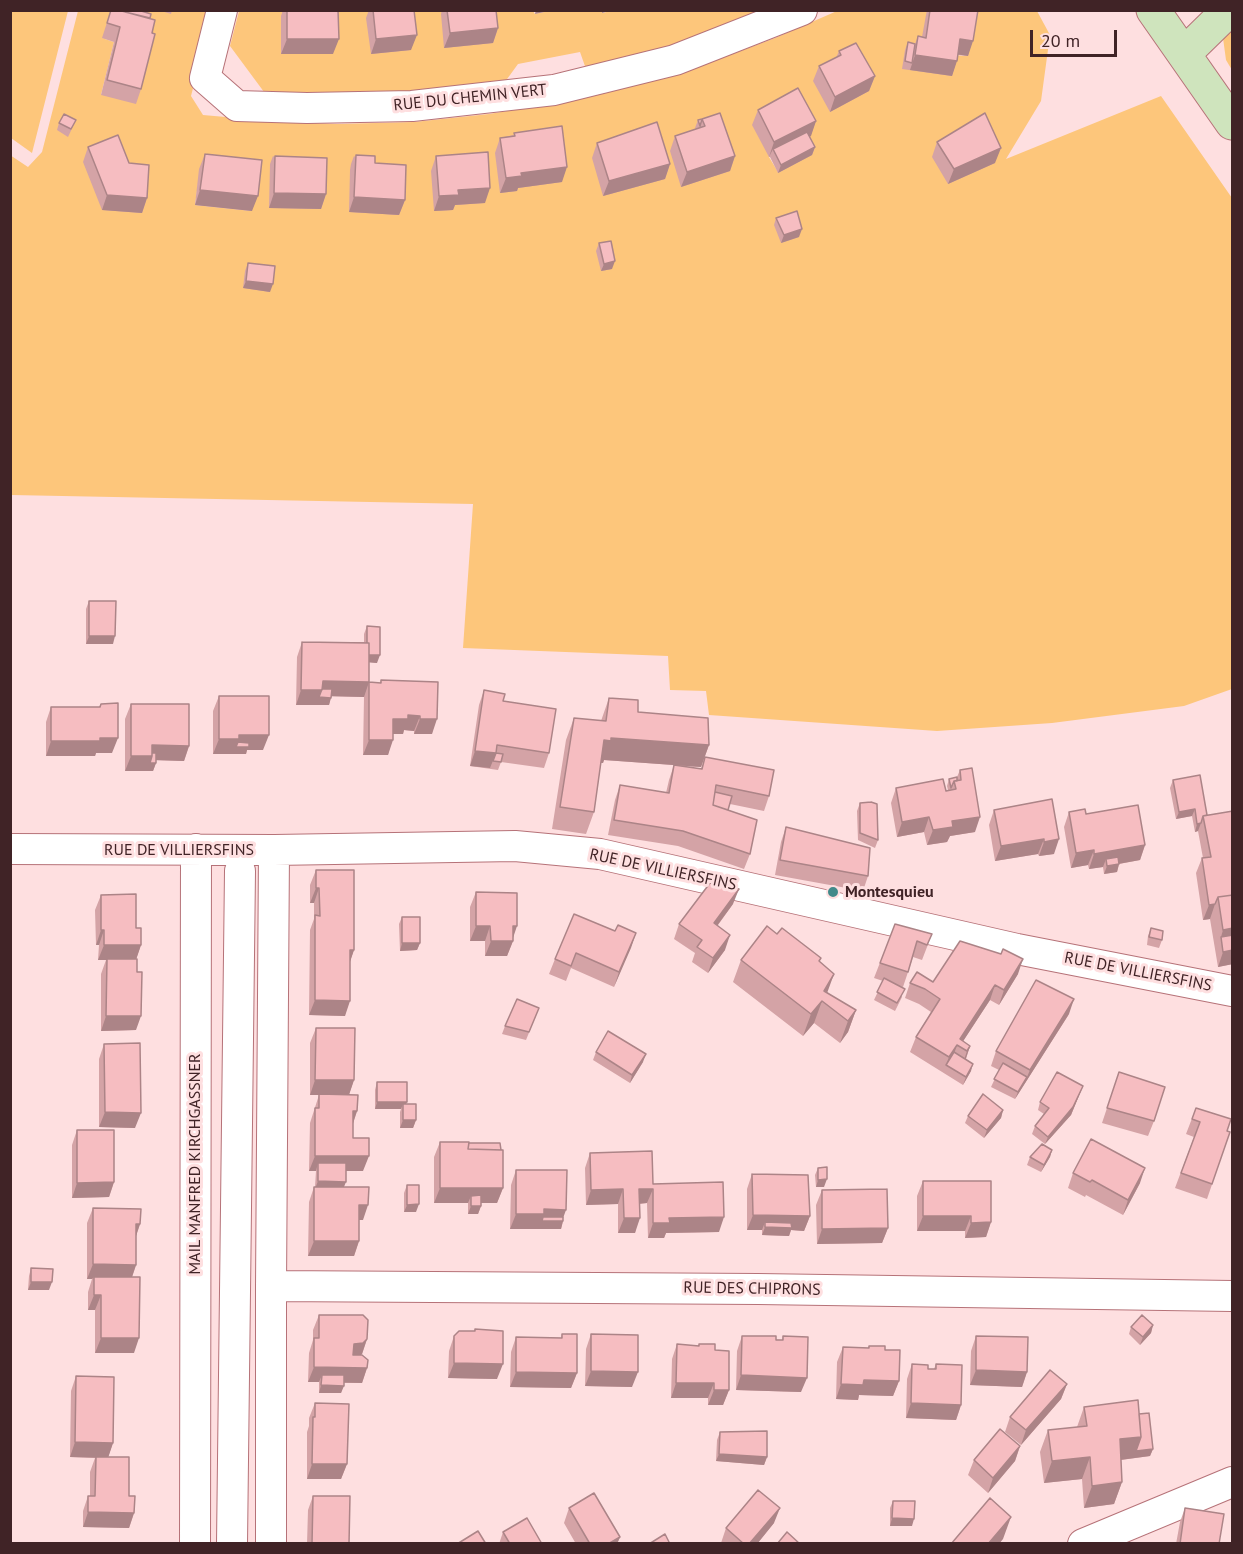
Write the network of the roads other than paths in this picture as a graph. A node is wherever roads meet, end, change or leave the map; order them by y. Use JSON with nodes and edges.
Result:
{"nodes":[{"id":1,"x":222,"y":10,"type":"edge"},
{"id":2,"x":802,"y":10,"type":"edge"},
{"id":3,"x":1153,"y":10,"type":"edge"},
{"id":4,"x":1229,"y":10,"type":"edge"},
{"id":5,"x":1185,"y":53,"type":"junction"},
{"id":6,"x":1233,"y":123,"type":"edge"},
{"id":7,"x":10,"y":849,"type":"edge"},
{"id":8,"x":196,"y":849,"type":"junction"},
{"id":9,"x":274,"y":850,"type":"junction"},
{"id":10,"x":240,"y":871,"type":"dead end"},
{"id":11,"x":1233,"y":991,"type":"edge"},
{"id":12,"x":271,"y":1286,"type":"junction"},
{"id":13,"x":1233,"y":1296,"type":"edge"},
{"id":14,"x":195,"y":1479,"type":"junction"},
{"id":15,"x":232,"y":1479,"type":"junction"},
{"id":16,"x":271,"y":1479,"type":"junction"},
{"id":17,"x":1233,"y":1482,"type":"edge"},
{"id":18,"x":195,"y":1544,"type":"edge"},
{"id":19,"x":232,"y":1544,"type":"edge"},
{"id":20,"x":271,"y":1544,"type":"edge"},
{"id":21,"x":1083,"y":1544,"type":"edge"}],
"edges":[{"from":1,"to":2,"type":"street","name":"RUE DU CHEMIN VERT"},
{"from":3,"to":5,"type":"main road"},
{"from":4,"to":5,"type":"main road"},
{"from":5,"to":6,"type":"main road"},
{"from":7,"to":8,"type":"street","name":"RUE DE VILLIERSFINS"},
{"from":8,"to":9,"type":"street","name":"RUE DE VILLIERSFINS"},
{"from":8,"to":14,"type":"street","name":"MAIL MANFRED KIRCHGASSNER"},
{"from":9,"to":11,"type":"street","name":"RUE DE VILLIERSFINS"},
{"from":9,"to":12,"type":"street"},
{"from":10,"to":15,"type":"street"},
{"from":12,"to":13,"type":"street","name":"RUE DES CHIPRONS"},
{"from":12,"to":16,"type":"street"},
{"from":14,"to":15,"type":"street"},
{"from":14,"to":18,"type":"street","name":"MAIL MANFRED KIRCHGASSNER"},
{"from":15,"to":16,"type":"street"},
{"from":15,"to":19,"type":"street"},
{"from":16,"to":20,"type":"street"},
{"from":17,"to":21,"type":"street"}]}
